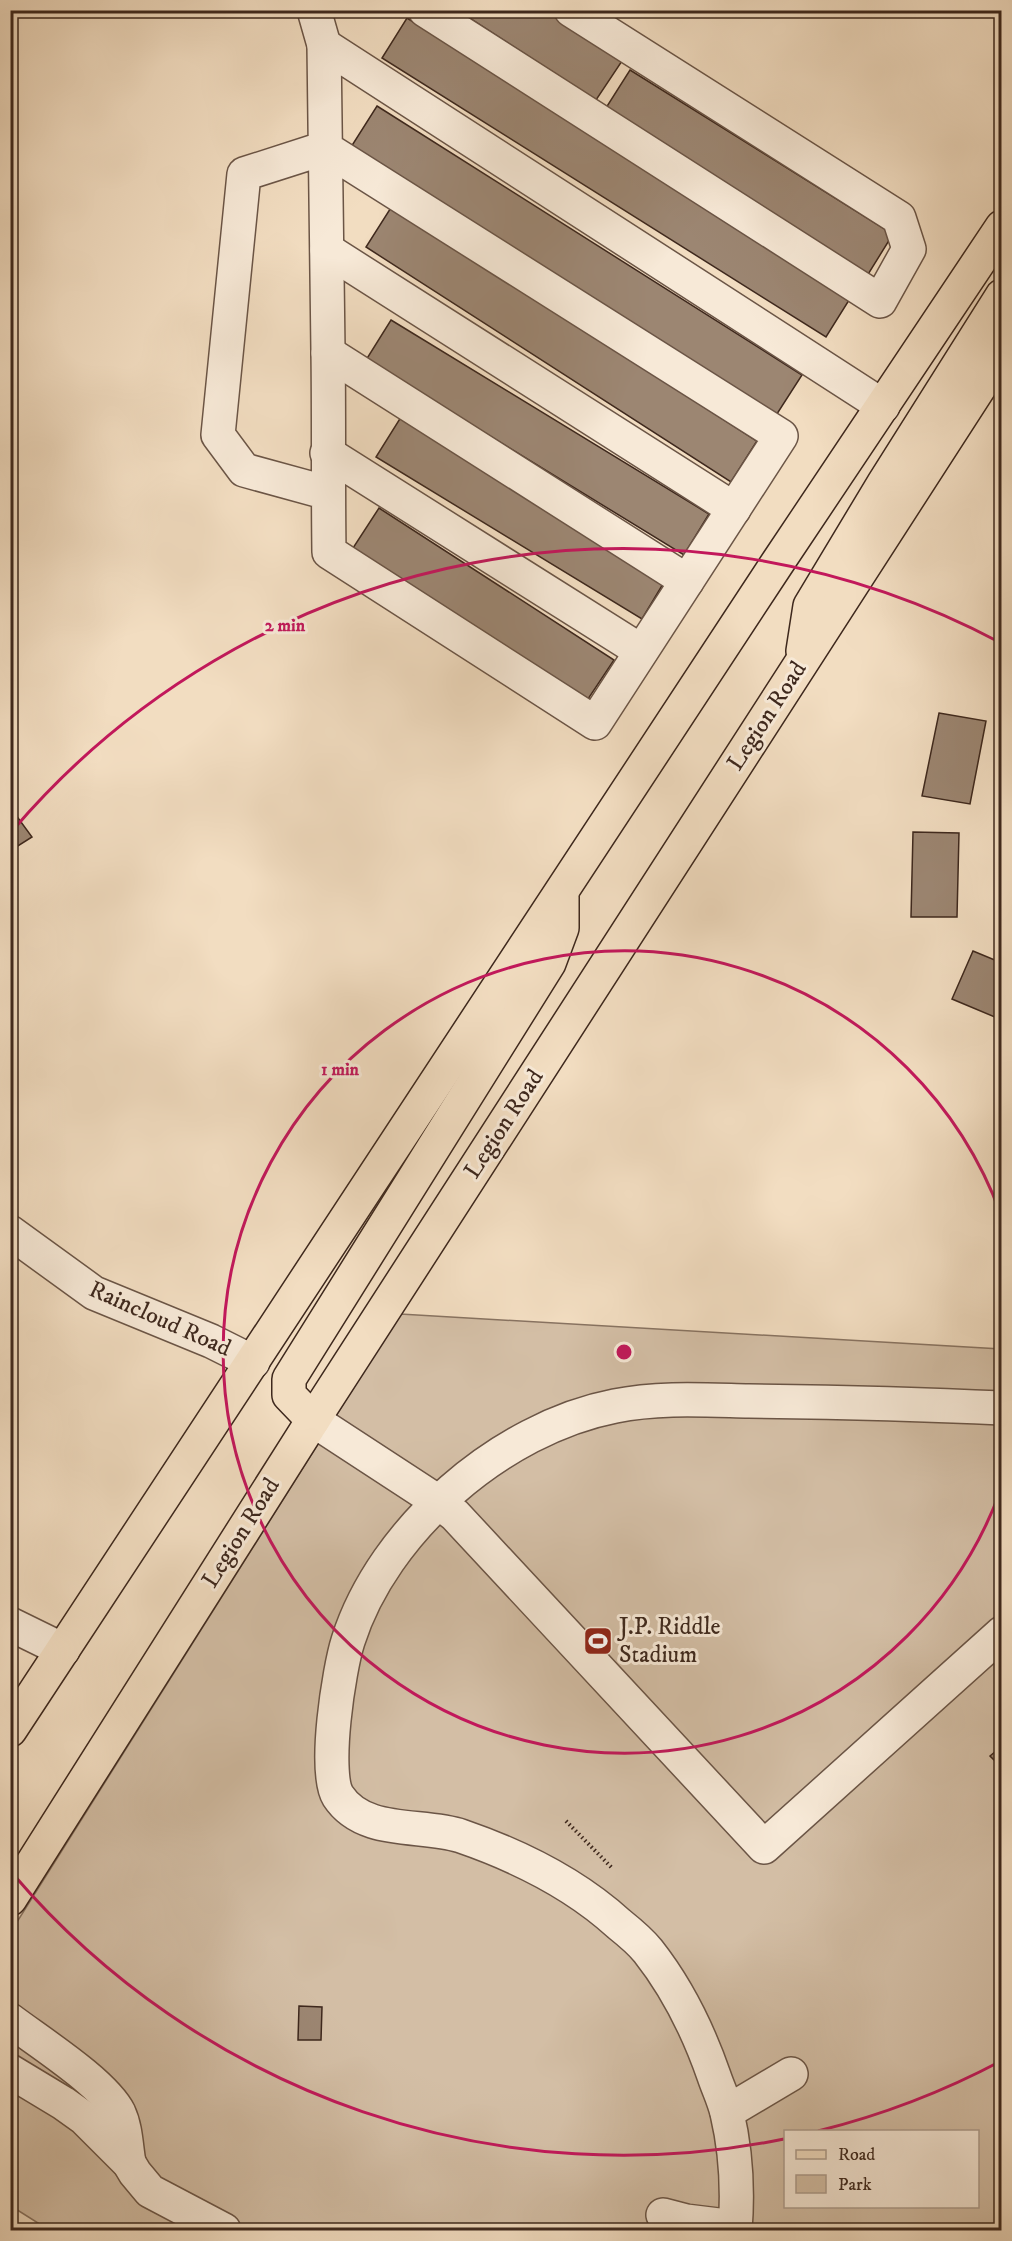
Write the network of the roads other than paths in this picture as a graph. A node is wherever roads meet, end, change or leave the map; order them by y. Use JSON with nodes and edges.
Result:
{"nodes":[{"id":1,"x":314,"y":10,"type":"edge"},
{"id":2,"x":426,"y":10,"type":"edge"},
{"id":3,"x":571,"y":10,"type":"edge"},
{"id":4,"x":324,"y":45,"type":"junction"},
{"id":5,"x":325,"y":148,"type":"junction"},
{"id":6,"x":1002,"y":227,"type":"edge"},
{"id":7,"x":327,"y":250,"type":"junction"},
{"id":8,"x":1002,"y":296,"type":"edge"},
{"id":9,"x":1002,"y":352,"type":"edge"},
{"id":10,"x":328,"y":353,"type":"junction"},
{"id":11,"x":883,"y":406,"type":"junction"},
{"id":12,"x":327,"y":453,"type":"junction"},
{"id":13,"x":328,"y":493,"type":"junction"},
{"id":14,"x":734,"y":509,"type":"junction"},
{"id":15,"x":687,"y":581,"type":"junction"},
{"id":16,"x":641,"y":651,"type":"junction"},
{"id":17,"x":802,"y":661,"type":"junction"},
{"id":18,"x":561,"y":892,"type":"junction"},
{"id":19,"x":10,"y":1232,"type":"edge"},
{"id":20,"x":253,"y":1362,"type":"junction"},
{"id":21,"x":1002,"y":1408,"type":"edge"},
{"id":22,"x":313,"y":1420,"type":"junction"},
{"id":23,"x":437,"y":1502,"type":"junction"},
{"id":24,"x":10,"y":1624,"type":"edge"},
{"id":25,"x":1002,"y":1633,"type":"edge"},
{"id":26,"x":63,"y":1650,"type":"junction"},
{"id":27,"x":10,"y":1730,"type":"edge"},
{"id":28,"x":10,"y":1899,"type":"edge"},
{"id":29,"x":10,"y":2020,"type":"edge"},
{"id":30,"x":10,"y":2071,"type":"edge"},
{"id":31,"x":791,"y":2074,"type":"dead end"},
{"id":32,"x":727,"y":2112,"type":"junction"},
{"id":33,"x":129,"y":2163,"type":"junction"},
{"id":34,"x":663,"y":2215,"type":"dead end"},
{"id":35,"x":735,"y":2229,"type":"edge"},
{"id":36,"x":224,"y":2230,"type":"edge"}],
"edges":[{"from":1,"to":4,"type":"street"},
{"from":2,"to":3,"type":"street"},
{"from":4,"to":5,"type":"street"},
{"from":4,"to":11,"type":"street"},
{"from":5,"to":7,"type":"street"},
{"from":5,"to":13,"type":"street"},
{"from":5,"to":14,"type":"street"},
{"from":6,"to":11,"type":"main road"},
{"from":7,"to":10,"type":"street"},
{"from":7,"to":14,"type":"street"},
{"from":8,"to":17,"type":"main road"},
{"from":9,"to":17,"type":"main road","name":"Legion Road"},
{"from":10,"to":12,"type":"street"},
{"from":10,"to":15,"type":"street"},
{"from":11,"to":18,"type":"main road"},
{"from":12,"to":13,"type":"street"},
{"from":12,"to":16,"type":"street"},
{"from":13,"to":16,"type":"street"},
{"from":14,"to":15,"type":"street"},
{"from":15,"to":16,"type":"street"},
{"from":17,"to":22,"type":"main road","name":"Legion Road"},
{"from":18,"to":20,"type":"main road"},
{"from":18,"to":22,"type":"main road"},
{"from":19,"to":20,"type":"street","name":"Raincloud Road"},
{"from":20,"to":26,"type":"main road"},
{"from":21,"to":23,"type":"street"},
{"from":22,"to":23,"type":"street"},
{"from":22,"to":28,"type":"main road","name":"Legion Road"},
{"from":23,"to":25,"type":"street"},
{"from":23,"to":32,"type":"street"},
{"from":24,"to":26,"type":"street"},
{"from":26,"to":27,"type":"main road"},
{"from":29,"to":33,"type":"street"},
{"from":30,"to":33,"type":"street"},
{"from":31,"to":32,"type":"street"},
{"from":32,"to":35,"type":"street"},
{"from":33,"to":36,"type":"street"},
{"from":34,"to":35,"type":"street"}]}
